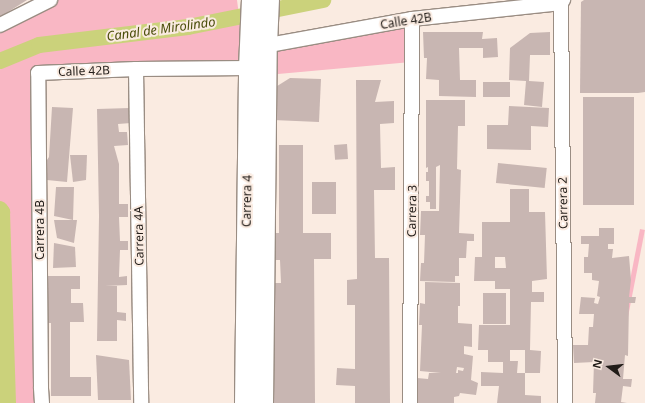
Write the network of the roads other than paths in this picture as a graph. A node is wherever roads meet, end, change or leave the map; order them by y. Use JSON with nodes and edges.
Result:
{"nodes":[{"id":1,"x":50,"y":0,"type":"edge"},
{"id":2,"x":252,"y":0,"type":"edge"},
{"id":3,"x":269,"y":0,"type":"edge"},
{"id":4,"x":562,"y":2,"type":"edge"},
{"id":5,"x":412,"y":18,"type":"junction"},
{"id":6,"x":0,"y":25,"type":"edge"},
{"id":7,"x":258,"y":40,"type":"junction"},
{"id":8,"x":249,"y":68,"type":"junction"},
{"id":9,"x":136,"y":69,"type":"junction"},
{"id":10,"x":38,"y":73,"type":"joint"},
{"id":11,"x":42,"y":403,"type":"edge"},
{"id":12,"x":142,"y":403,"type":"edge"},
{"id":13,"x":245,"y":403,"type":"edge"},
{"id":14,"x":263,"y":403,"type":"edge"},
{"id":15,"x":410,"y":403,"type":"edge"},
{"id":16,"x":565,"y":403,"type":"edge"}],
"edges":[{"from":1,"to":6,"type":"street"},
{"from":2,"to":7,"type":"main road","name":"Carrera 4"},
{"from":3,"to":7,"type":"main road","name":"Carrera 4"},
{"from":4,"to":5,"type":"street","name":"Calle 42B"},
{"from":4,"to":16,"type":"street","name":"Carrera 2"},
{"from":5,"to":7,"type":"street","name":"Calle 42B"},
{"from":5,"to":15,"type":"street","name":"Carrera 3"},
{"from":7,"to":8,"type":"main road","name":"Carrera 4"},
{"from":7,"to":14,"type":"main road","name":"Carrera 4"},
{"from":8,"to":9,"type":"street","name":"Calle 42B"},
{"from":8,"to":13,"type":"main road","name":"Carrera 4"},
{"from":9,"to":10,"type":"street","name":"Calle 42B"},
{"from":9,"to":12,"type":"street","name":"Carrera 4A"},
{"from":10,"to":11,"type":"street","name":"Carrera 4B"}]}
